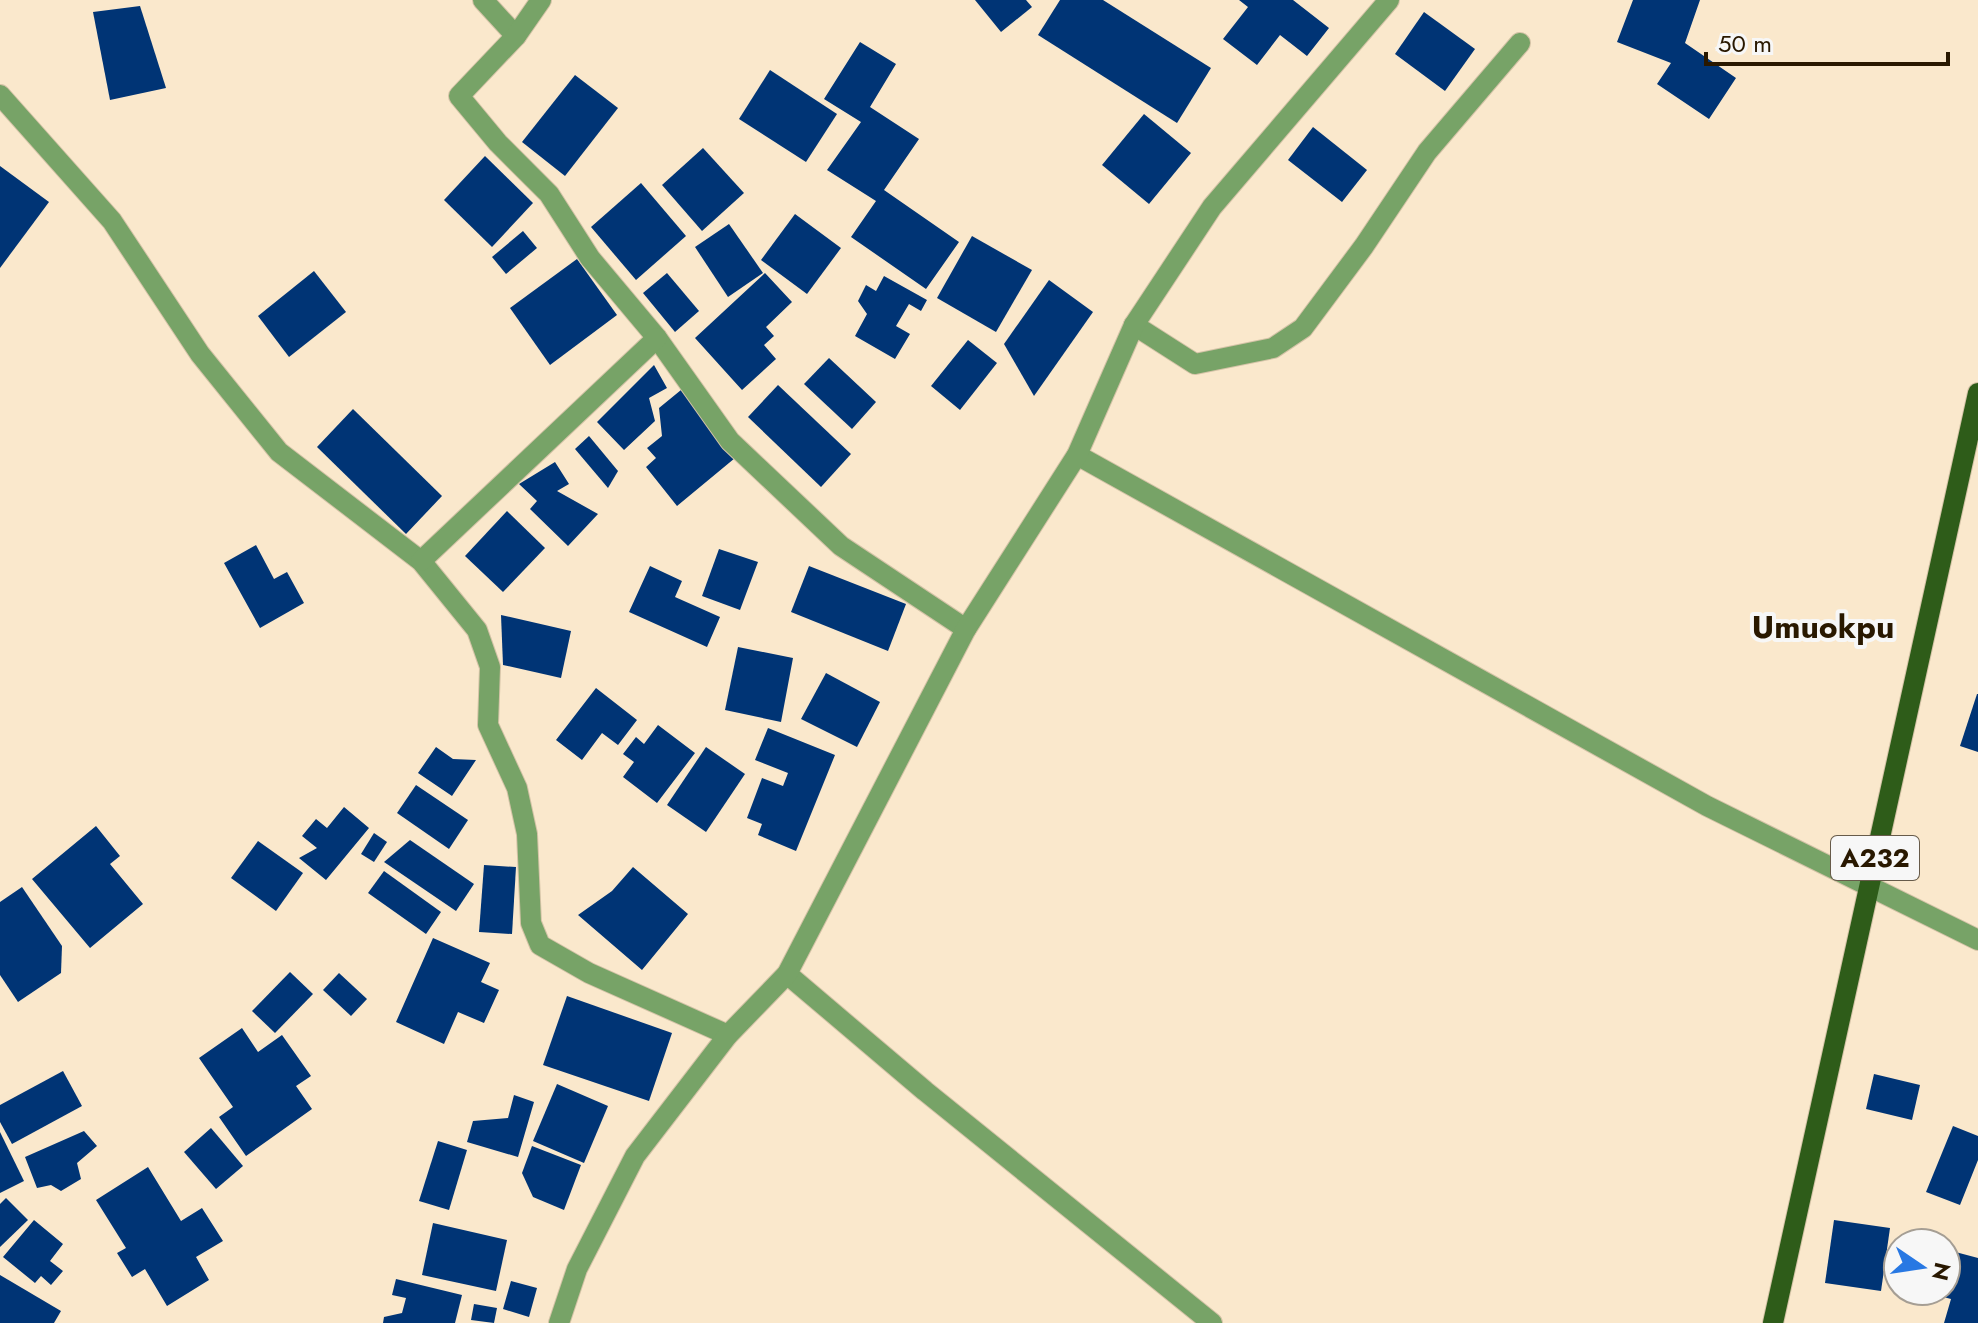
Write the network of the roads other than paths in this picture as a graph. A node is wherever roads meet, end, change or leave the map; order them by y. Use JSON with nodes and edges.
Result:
{"nodes":[{"id":1,"x":483,"y":0,"type":"edge"},
{"id":2,"x":541,"y":0,"type":"edge"},
{"id":3,"x":1389,"y":0,"type":"edge"},
{"id":4,"x":516,"y":36,"type":"junction"},
{"id":5,"x":1520,"y":43,"type":"dead end"},
{"id":6,"x":0,"y":95,"type":"edge"},
{"id":7,"x":1134,"y":325,"type":"junction"},
{"id":8,"x":657,"y":338,"type":"junction"},
{"id":9,"x":1978,"y":393,"type":"edge"},
{"id":10,"x":1077,"y":455,"type":"junction"},
{"id":11,"x":421,"y":561,"type":"junction"},
{"id":12,"x":966,"y":629,"type":"junction"},
{"id":13,"x":1869,"y":886,"type":"junction"},
{"id":14,"x":1978,"y":940,"type":"edge"},
{"id":15,"x":787,"y":974,"type":"junction"},
{"id":16,"x":728,"y":1035,"type":"junction"},
{"id":17,"x":559,"y":1323,"type":"edge"},
{"id":18,"x":1212,"y":1323,"type":"edge"},
{"id":19,"x":1773,"y":1323,"type":"edge"}],
"edges":[{"from":1,"to":4,"type":"street"},
{"from":2,"to":4,"type":"street"},
{"from":3,"to":7,"type":"street"},
{"from":4,"to":8,"type":"street"},
{"from":5,"to":7,"type":"street"},
{"from":6,"to":11,"type":"street"},
{"from":7,"to":10,"type":"street"},
{"from":8,"to":11,"type":"street"},
{"from":8,"to":12,"type":"street"},
{"from":9,"to":13,"type":"main road","number":"A232"},
{"from":10,"to":12,"type":"street"},
{"from":10,"to":13,"type":"street"},
{"from":11,"to":16,"type":"street"},
{"from":12,"to":15,"type":"street"},
{"from":13,"to":14,"type":"street"},
{"from":13,"to":19,"type":"main road","number":"A232"},
{"from":15,"to":16,"type":"street"},
{"from":15,"to":18,"type":"street"},
{"from":16,"to":17,"type":"street"}]}
